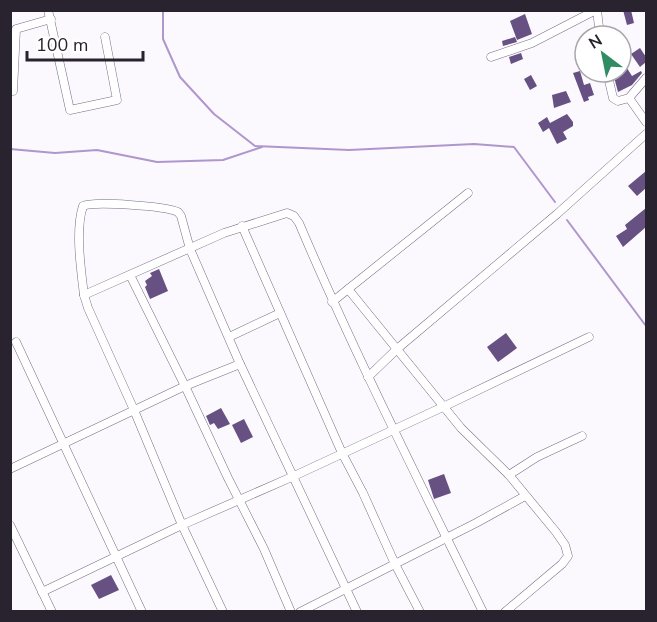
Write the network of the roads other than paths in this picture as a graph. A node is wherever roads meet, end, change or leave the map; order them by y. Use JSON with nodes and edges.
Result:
{"nodes":[{"id":1,"x":596,"y":10,"type":"edge"},
{"id":2,"x":49,"y":15,"type":"edge"},
{"id":3,"x":105,"y":37,"type":"dead end"},
{"id":4,"x":490,"y":57,"type":"dead end"},
{"id":5,"x":646,"y":78,"type":"edge"},
{"id":6,"x":610,"y":84,"type":"edge"},
{"id":7,"x":14,"y":91,"type":"dead end"},
{"id":8,"x":629,"y":98,"type":"junction"},
{"id":9,"x":646,"y":122,"type":"edge"},
{"id":10,"x":646,"y":134,"type":"edge"},
{"id":11,"x":468,"y":193,"type":"dead end"},
{"id":12,"x":242,"y":226,"type":"junction"},
{"id":13,"x":190,"y":249,"type":"junction"},
{"id":14,"x":130,"y":275,"type":"junction"},
{"id":15,"x":348,"y":289,"type":"junction"},
{"id":16,"x":84,"y":295,"type":"junction"},
{"id":17,"x":332,"y":302,"type":"junction"},
{"id":18,"x":280,"y":313,"type":"junction"},
{"id":19,"x":229,"y":337,"type":"junction"},
{"id":20,"x":589,"y":337,"type":"dead end"},
{"id":21,"x":16,"y":342,"type":"dead end"},
{"id":22,"x":397,"y":349,"type":"junction"},
{"id":23,"x":240,"y":364,"type":"junction"},
{"id":24,"x":368,"y":377,"type":"junction"},
{"id":25,"x":185,"y":386,"type":"junction"},
{"id":26,"x":446,"y":406,"type":"junction"},
{"id":27,"x":134,"y":410,"type":"junction"},
{"id":28,"x":394,"y":430,"type":"junction"},
{"id":29,"x":582,"y":436,"type":"dead end"},
{"id":30,"x":64,"y":443,"type":"junction"},
{"id":31,"x":342,"y":453,"type":"junction"},
{"id":32,"x":10,"y":469,"type":"edge"},
{"id":33,"x":509,"y":475,"type":"junction"},
{"id":34,"x":294,"y":477,"type":"junction"},
{"id":35,"x":525,"y":496,"type":"junction"},
{"id":36,"x":240,"y":500,"type":"junction"},
{"id":37,"x":10,"y":525,"type":"edge"},
{"id":38,"x":182,"y":525,"type":"junction"},
{"id":39,"x":447,"y":538,"type":"junction"},
{"id":40,"x":116,"y":556,"type":"junction"},
{"id":41,"x":395,"y":564,"type":"junction"},
{"id":42,"x":346,"y":588,"type":"junction"},
{"id":43,"x":42,"y":592,"type":"junction"},
{"id":44,"x":52,"y":612,"type":"edge"},
{"id":45,"x":142,"y":612,"type":"edge"},
{"id":46,"x":223,"y":612,"type":"edge"},
{"id":47,"x":291,"y":612,"type":"edge"},
{"id":48,"x":300,"y":612,"type":"edge"},
{"id":49,"x":357,"y":612,"type":"edge"},
{"id":50,"x":420,"y":612,"type":"edge"},
{"id":51,"x":483,"y":612,"type":"edge"},
{"id":52,"x":505,"y":612,"type":"edge"}],
"edges":[{"from":1,"to":4,"type":"street"},
{"from":2,"to":3,"type":"street"},
{"from":2,"to":7,"type":"street"},
{"from":5,"to":8,"type":"street"},
{"from":6,"to":8,"type":"street"},
{"from":8,"to":9,"type":"street"},
{"from":10,"to":22,"type":"street"},
{"from":11,"to":15,"type":"street"},
{"from":12,"to":13,"type":"street"},
{"from":12,"to":17,"type":"street"},
{"from":12,"to":18,"type":"street"},
{"from":13,"to":14,"type":"street"},
{"from":13,"to":16,"type":"street"},
{"from":13,"to":19,"type":"street"},
{"from":14,"to":16,"type":"street"},
{"from":14,"to":25,"type":"street"},
{"from":15,"to":17,"type":"street"},
{"from":15,"to":22,"type":"street"},
{"from":16,"to":27,"type":"street"},
{"from":17,"to":24,"type":"street"},
{"from":18,"to":19,"type":"street"},
{"from":18,"to":31,"type":"street"},
{"from":19,"to":23,"type":"street"},
{"from":20,"to":26,"type":"street"},
{"from":21,"to":30,"type":"street"},
{"from":22,"to":24,"type":"street"},
{"from":22,"to":26,"type":"street"},
{"from":23,"to":25,"type":"street"},
{"from":23,"to":34,"type":"street"},
{"from":24,"to":28,"type":"street"},
{"from":25,"to":27,"type":"street"},
{"from":25,"to":36,"type":"street"},
{"from":26,"to":28,"type":"street"},
{"from":26,"to":33,"type":"street"},
{"from":27,"to":30,"type":"street"},
{"from":27,"to":38,"type":"street"},
{"from":28,"to":31,"type":"street"},
{"from":28,"to":39,"type":"street"},
{"from":29,"to":33,"type":"street"},
{"from":30,"to":32,"type":"street"},
{"from":30,"to":40,"type":"street"},
{"from":31,"to":34,"type":"street"},
{"from":31,"to":41,"type":"street"},
{"from":33,"to":35,"type":"street"},
{"from":34,"to":36,"type":"street"},
{"from":34,"to":42,"type":"street"},
{"from":35,"to":39,"type":"street"},
{"from":35,"to":52,"type":"street"},
{"from":36,"to":38,"type":"street"},
{"from":36,"to":47,"type":"street"},
{"from":37,"to":43,"type":"street"},
{"from":38,"to":40,"type":"street"},
{"from":38,"to":46,"type":"street"},
{"from":39,"to":41,"type":"street"},
{"from":39,"to":51,"type":"street"},
{"from":40,"to":43,"type":"street"},
{"from":40,"to":45,"type":"street"},
{"from":41,"to":42,"type":"street"},
{"from":41,"to":50,"type":"street"},
{"from":42,"to":48,"type":"street"},
{"from":42,"to":49,"type":"street"},
{"from":43,"to":44,"type":"street"}]}
